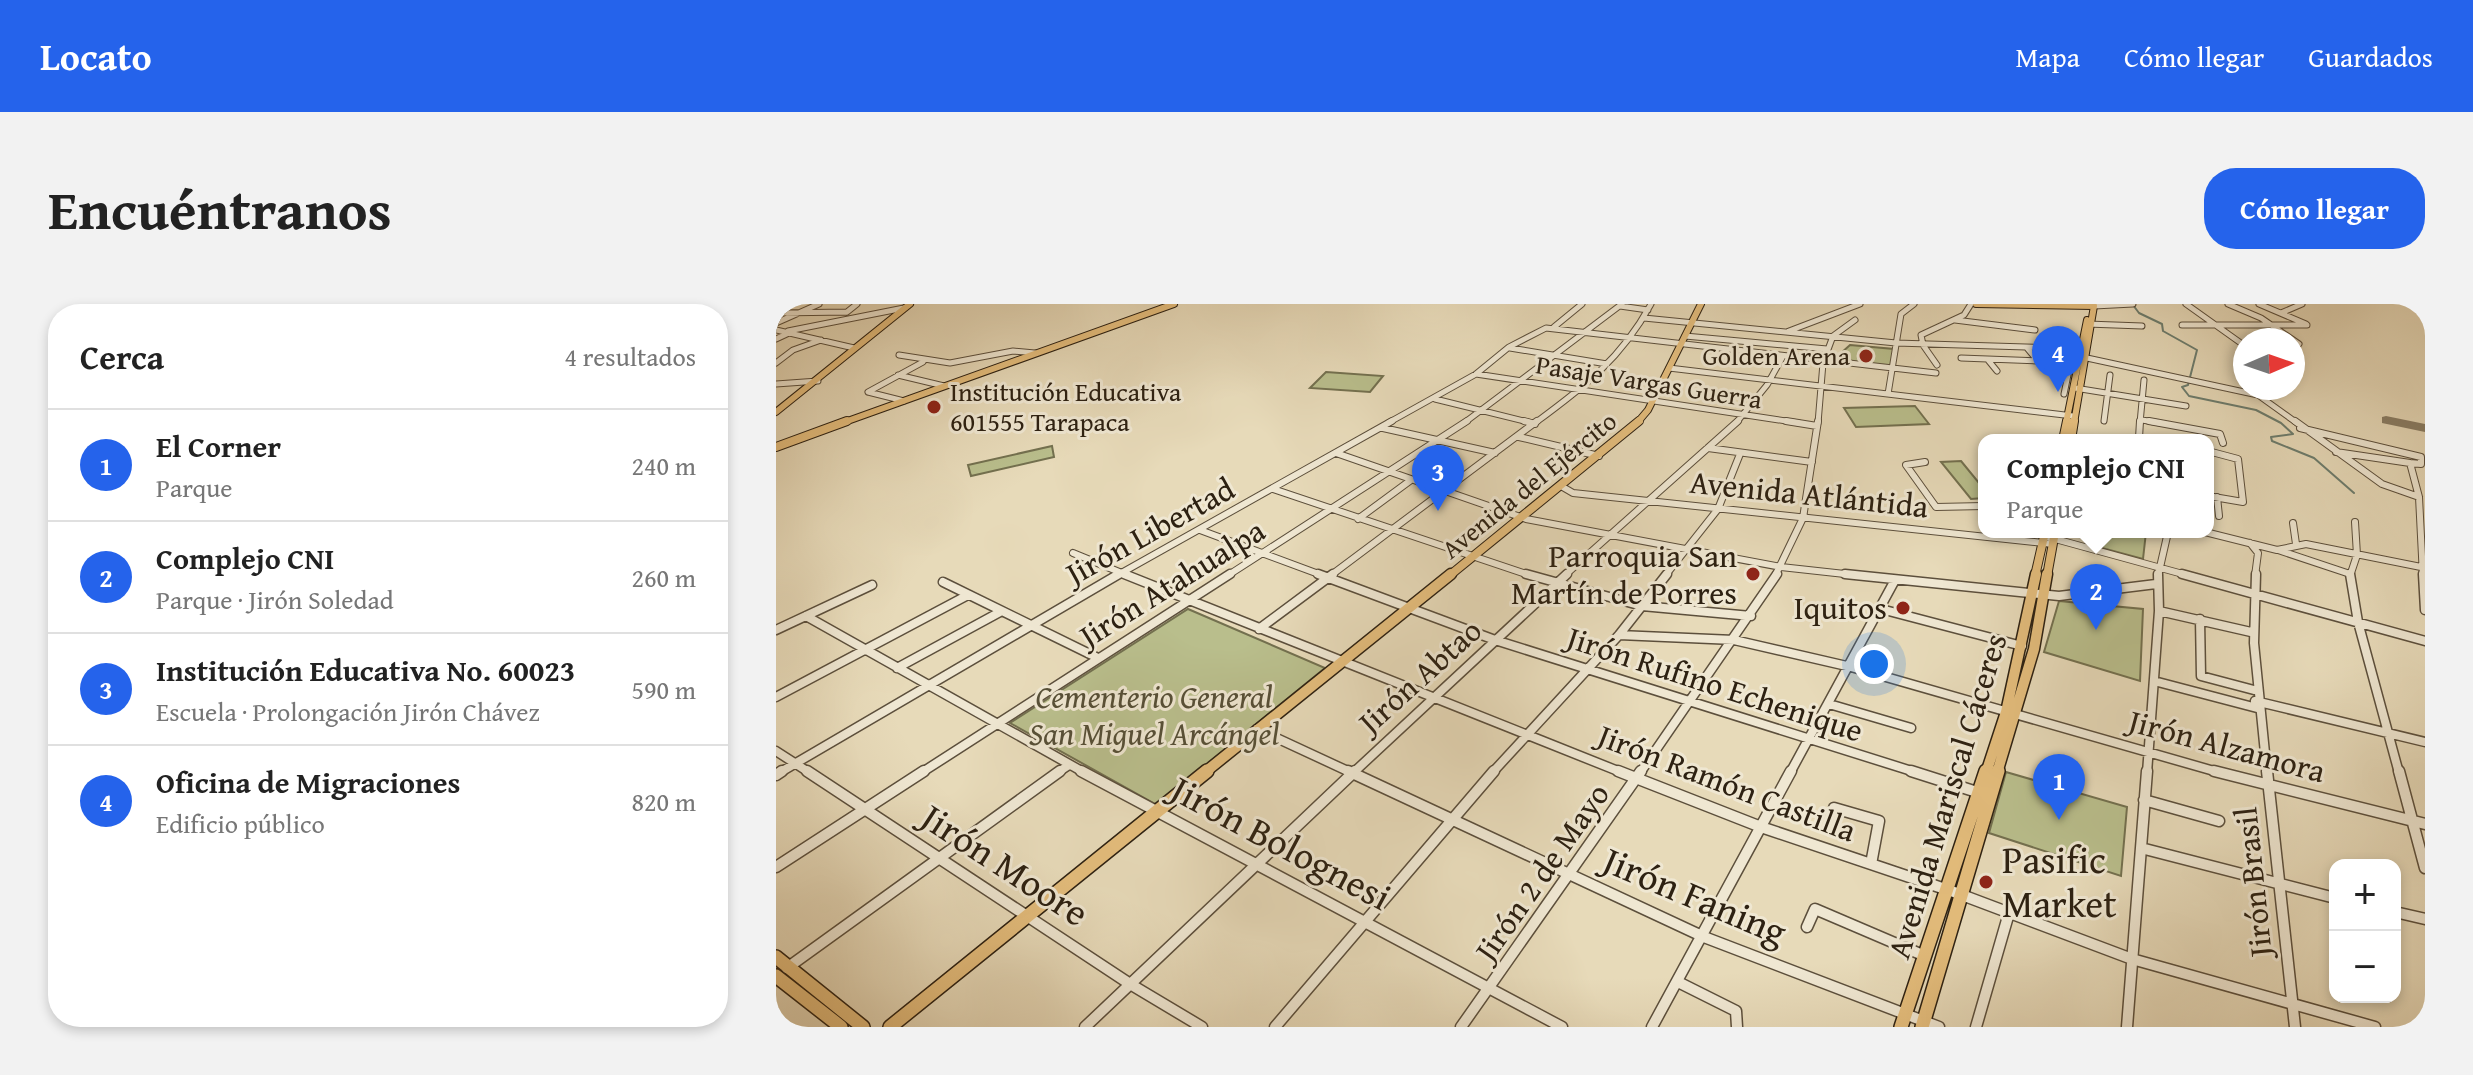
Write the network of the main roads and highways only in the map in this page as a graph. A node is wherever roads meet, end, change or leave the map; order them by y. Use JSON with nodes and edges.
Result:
{"nodes":[{"id":1,"x":1174,"y":304,"type":"edge"},
{"id":2,"x":1701,"y":304,"type":"edge"},
{"id":3,"x":1974,"y":304,"type":"edge"},
{"id":4,"x":907,"y":306,"type":"edge"},
{"id":5,"x":776,"y":414,"type":"edge"},
{"id":6,"x":2072,"y":416,"type":"junction"},
{"id":7,"x":2065,"y":434,"type":"edge"},
{"id":8,"x":2071,"y":434,"type":"edge"},
{"id":9,"x":776,"y":447,"type":"edge"},
{"id":10,"x":2049,"y":538,"type":"edge"},
{"id":11,"x":2038,"y":595,"type":"junction"},
{"id":12,"x":2011,"y":713,"type":"junction"},
{"id":13,"x":1986,"y":796,"type":"junction"},
{"id":14,"x":1030,"y":916,"type":"junction"},
{"id":15,"x":776,"y":957,"type":"edge"},
{"id":16,"x":779,"y":974,"type":"edge"},
{"id":17,"x":1923,"y":1024,"type":"edge"},
{"id":18,"x":841,"y":1027,"type":"edge"},
{"id":19,"x":863,"y":1027,"type":"edge"},
{"id":20,"x":890,"y":1027,"type":"edge"},
{"id":21,"x":897,"y":1027,"type":"edge"},
{"id":22,"x":1901,"y":1027,"type":"edge"}],
"edges":[{"from":1,"to":9,"type":"main road"},
{"from":2,"to":14,"type":"main road","name":"Avenida del Ejército"},
{"from":3,"to":6,"type":"main road"},
{"from":4,"to":5,"type":"main road"},
{"from":6,"to":7,"type":"main road"},
{"from":6,"to":8,"type":"main road"},
{"from":10,"to":11,"type":"main road","name":"Avenida Mariscal Cáceres"},
{"from":11,"to":12,"type":"main road","name":"Avenida Mariscal Cáceres"},
{"from":11,"to":12,"type":"main road","name":"Avenida Mariscal Cáceres"},
{"from":12,"to":13,"type":"main road","name":"Avenida Mariscal Cáceres"},
{"from":13,"to":17,"type":"main road","name":"Avenida Mariscal Cáceres"},
{"from":13,"to":22,"type":"main road","name":"Avenida Mariscal Cáceres"},
{"from":14,"to":20,"type":"main road"},
{"from":14,"to":21,"type":"main road"},
{"from":15,"to":16,"type":"main road"},
{"from":16,"to":18,"type":"main road"},
{"from":16,"to":19,"type":"main road"}]}
